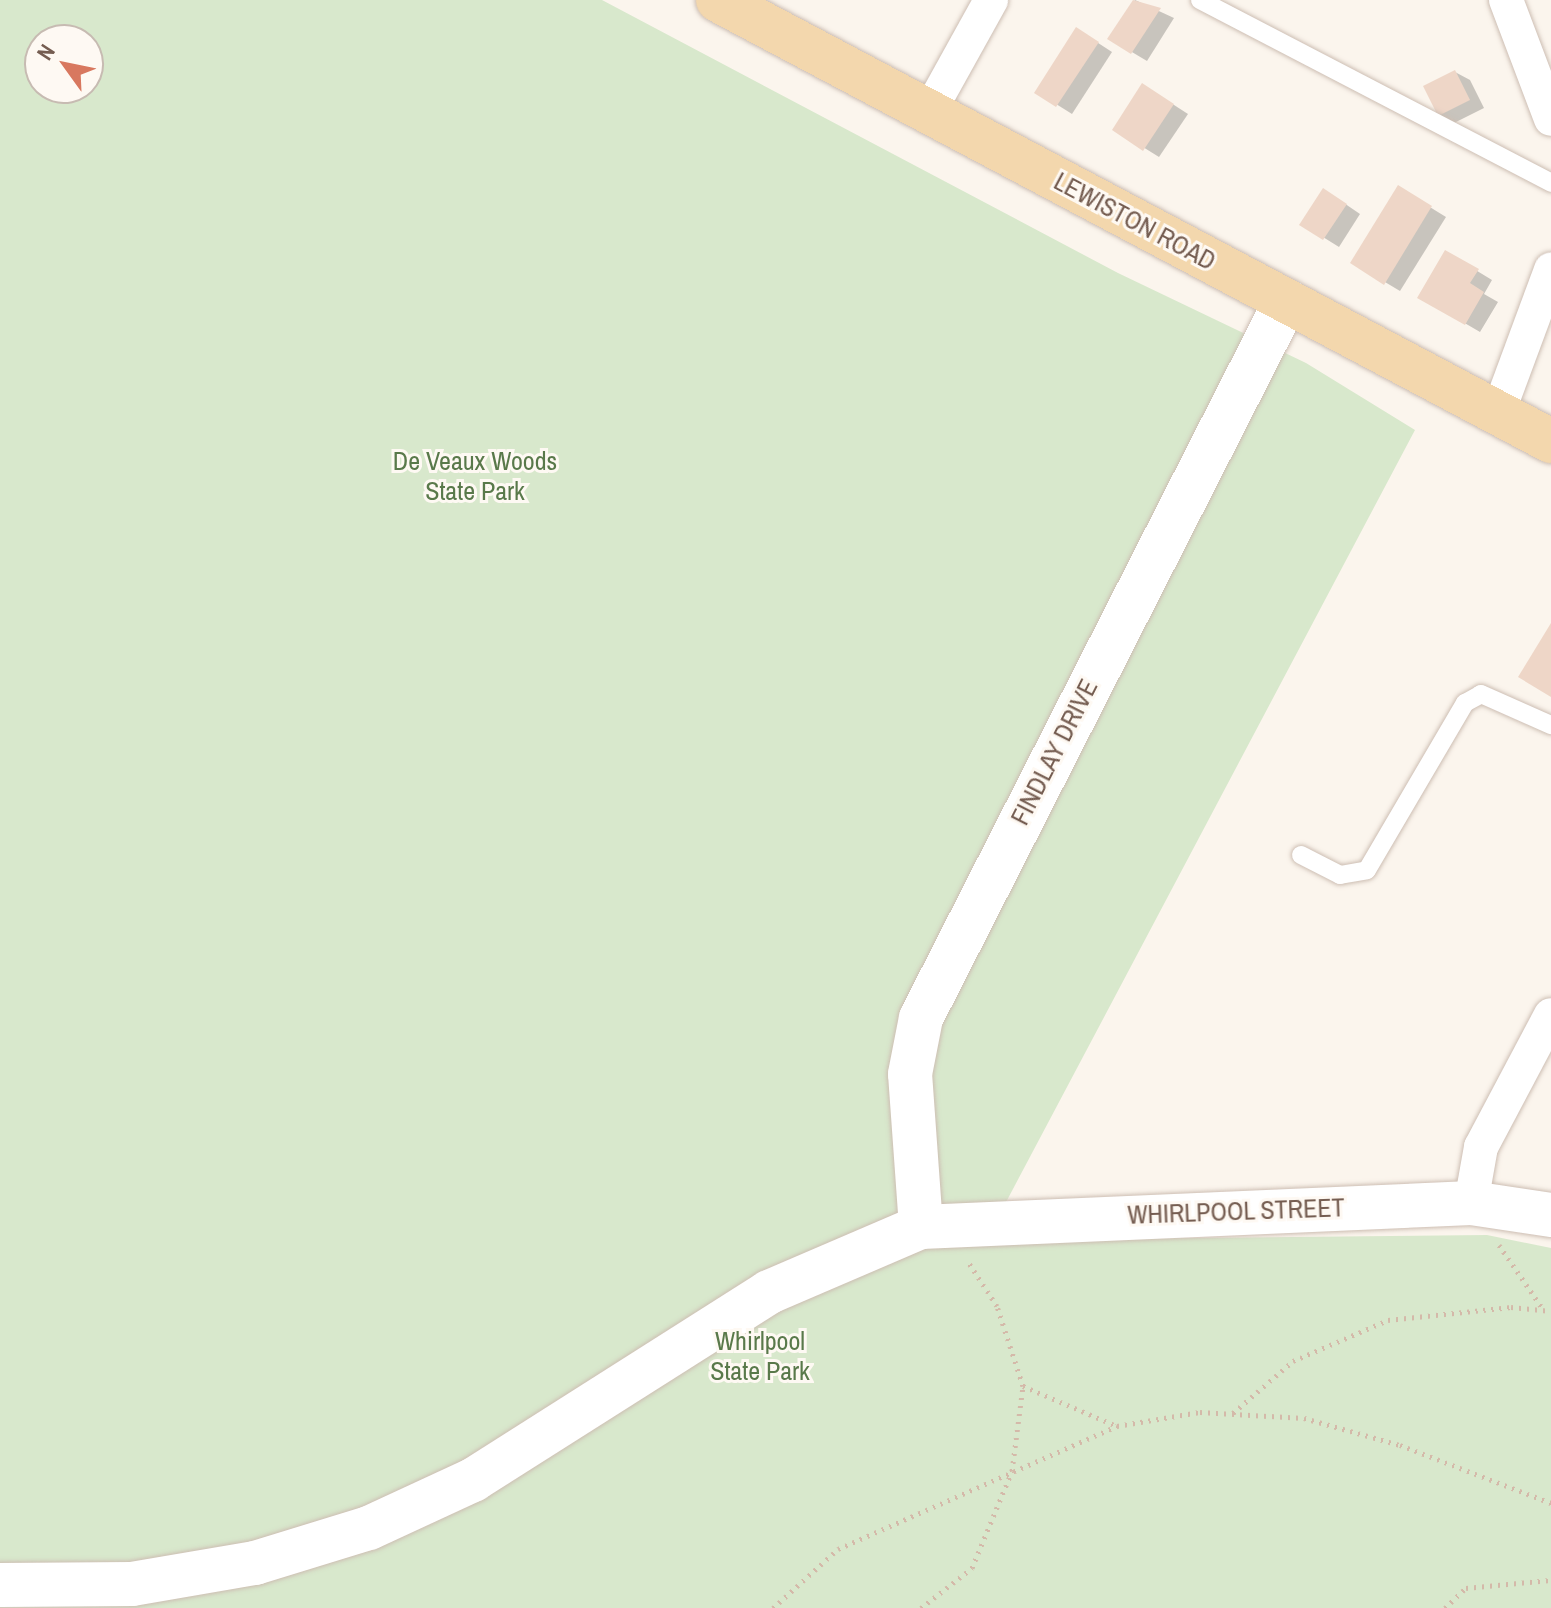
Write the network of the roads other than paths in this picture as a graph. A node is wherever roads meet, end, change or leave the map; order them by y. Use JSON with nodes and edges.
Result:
{"nodes":[{"id":1,"x":718,"y":0,"type":"edge"},
{"id":2,"x":991,"y":0,"type":"edge"},
{"id":3,"x":1200,"y":0,"type":"edge"},
{"id":4,"x":1506,"y":0,"type":"edge"},
{"id":5,"x":929,"y":112,"type":"junction"},
{"id":6,"x":1551,"y":119,"type":"edge"},
{"id":7,"x":1551,"y":183,"type":"edge"},
{"id":8,"x":1551,"y":270,"type":"edge"},
{"id":9,"x":1286,"y":301,"type":"junction"},
{"id":10,"x":1498,"y":413,"type":"junction"},
{"id":11,"x":1551,"y":441,"type":"edge"},
{"id":12,"x":1551,"y":725,"type":"edge"},
{"id":13,"x":1301,"y":855,"type":"dead end"},
{"id":14,"x":1551,"y":1015,"type":"edge"},
{"id":15,"x":1471,"y":1203,"type":"junction"},
{"id":16,"x":1551,"y":1215,"type":"edge"},
{"id":17,"x":921,"y":1227,"type":"junction"},
{"id":18,"x":0,"y":1585,"type":"edge"}],
"edges":[{"from":1,"to":5,"type":"main road","name":"LEWISTON ROAD"},
{"from":2,"to":5,"type":"street"},
{"from":3,"to":7,"type":"lane"},
{"from":4,"to":6,"type":"street"},
{"from":5,"to":9,"type":"main road","name":"LEWISTON ROAD"},
{"from":8,"to":10,"type":"street"},
{"from":9,"to":10,"type":"main road","name":"LEWISTON ROAD"},
{"from":9,"to":17,"type":"main road","name":"FINDLAY DRIVE"},
{"from":10,"to":11,"type":"main road","name":"LEWISTON ROAD"},
{"from":12,"to":13,"type":"lane"},
{"from":14,"to":15,"type":"street"},
{"from":15,"to":16,"type":"main road","name":"WHIRLPOOL STREET"},
{"from":15,"to":17,"type":"main road","name":"WHIRLPOOL STREET"},
{"from":17,"to":18,"type":"main road"}]}
